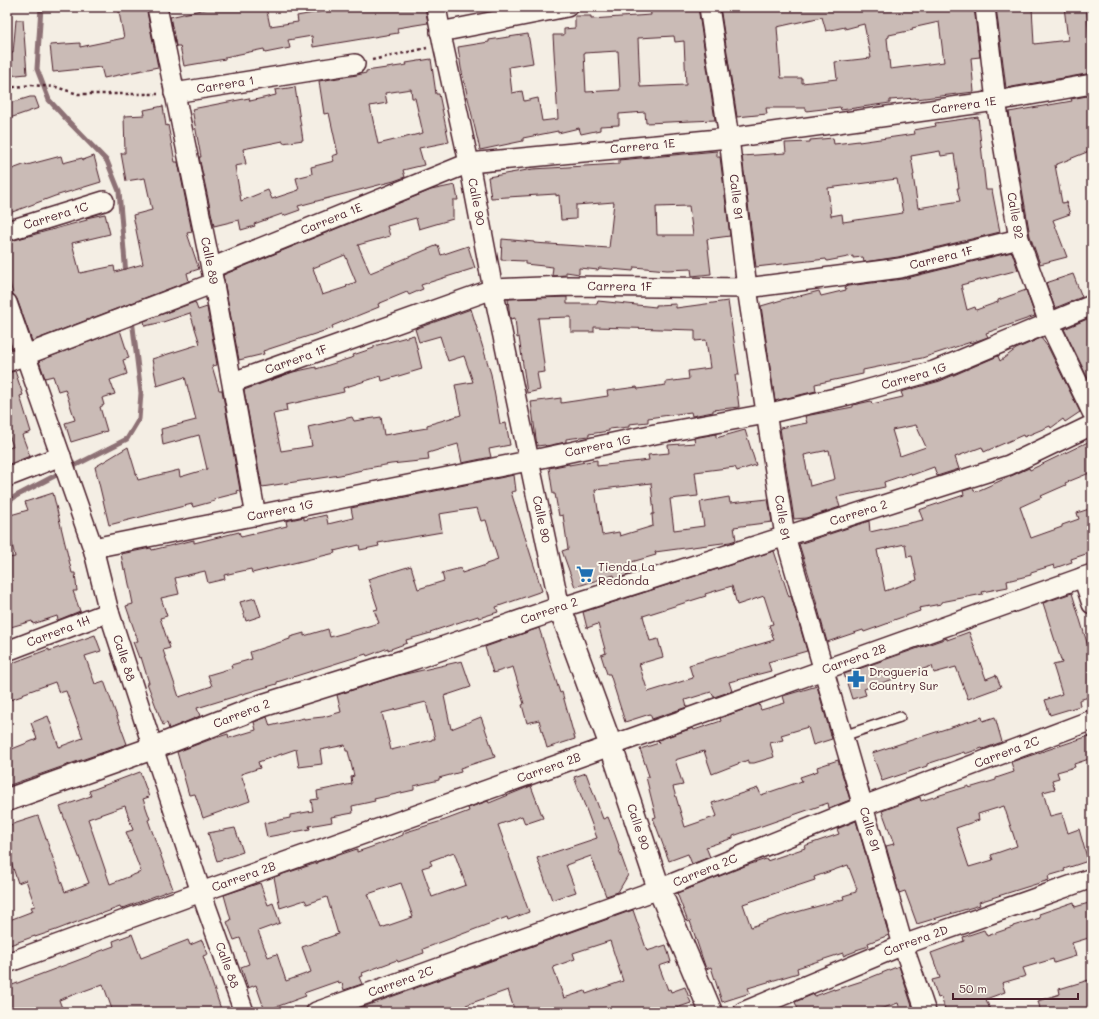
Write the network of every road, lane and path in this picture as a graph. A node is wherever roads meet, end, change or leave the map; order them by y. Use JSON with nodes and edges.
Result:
{"nodes":[{"id":1,"x":157,"y":7,"type":"edge"},
{"id":2,"x":436,"y":7,"type":"edge"},
{"id":3,"x":568,"y":7,"type":"edge"},
{"id":4,"x":710,"y":7,"type":"edge"},
{"id":5,"x":985,"y":7,"type":"edge"},
{"id":6,"x":442,"y":38,"type":"junction"},
{"id":7,"x":356,"y":64,"type":"joint"},
{"id":8,"x":1092,"y":84,"type":"edge"},
{"id":9,"x":7,"y":88,"type":"edge"},
{"id":10,"x":174,"y":93,"type":"junction"},
{"id":11,"x":996,"y":101,"type":"junction"},
{"id":12,"x":729,"y":138,"type":"junction"},
{"id":13,"x":469,"y":163,"type":"junction"},
{"id":14,"x":104,"y":201,"type":"dead end"},
{"id":15,"x":7,"y":231,"type":"edge"},
{"id":16,"x":1018,"y":239,"type":"junction"},
{"id":17,"x":212,"y":276,"type":"junction"},
{"id":18,"x":747,"y":288,"type":"junction"},
{"id":19,"x":493,"y":289,"type":"junction"},
{"id":20,"x":7,"y":303,"type":"edge"},
{"id":21,"x":1092,"y":305,"type":"edge"},
{"id":22,"x":1049,"y":323,"type":"junction"},
{"id":23,"x":26,"y":355,"type":"junction"},
{"id":24,"x":7,"y":362,"type":"edge"},
{"id":25,"x":233,"y":382,"type":"junction"},
{"id":26,"x":1092,"y":412,"type":"edge"},
{"id":27,"x":766,"y":414,"type":"junction"},
{"id":28,"x":1092,"y":425,"type":"edge"},
{"id":29,"x":528,"y":461,"type":"junction"},
{"id":30,"x":65,"y":465,"type":"junction"},
{"id":31,"x":7,"y":477,"type":"edge"},
{"id":32,"x":256,"y":516,"type":"junction"},
{"id":33,"x":785,"y":536,"type":"junction"},
{"id":34,"x":93,"y":548,"type":"junction"},
{"id":35,"x":1087,"y":575,"type":"edge"},
{"id":36,"x":1092,"y":604,"type":"edge"},
{"id":37,"x":560,"y":608,"type":"junction"},
{"id":38,"x":109,"y":612,"type":"junction"},
{"id":39,"x":7,"y":651,"type":"edge"},
{"id":40,"x":824,"y":669,"type":"junction"},
{"id":41,"x":900,"y":717,"type":"dead end"},
{"id":42,"x":1092,"y":720,"type":"edge"},
{"id":43,"x":843,"y":736,"type":"junction"},
{"id":44,"x":611,"y":746,"type":"junction"},
{"id":45,"x":153,"y":748,"type":"junction"},
{"id":46,"x":7,"y":800,"type":"edge"},
{"id":47,"x":864,"y":806,"type":"junction"},
{"id":48,"x":1092,"y":878,"type":"edge"},
{"id":49,"x":659,"y":889,"type":"junction"},
{"id":50,"x":201,"y":892,"type":"junction"},
{"id":51,"x":903,"y":945,"type":"junction"},
{"id":52,"x":7,"y":963,"type":"edge"},
{"id":53,"x":244,"y":1012,"type":"edge"},
{"id":54,"x":316,"y":1012,"type":"edge"},
{"id":55,"x":711,"y":1012,"type":"edge"},
{"id":56,"x":743,"y":1012,"type":"edge"},
{"id":57,"x":926,"y":1012,"type":"edge"}],
"edges":[{"from":1,"to":10,"type":"street","name":"Calle 89"},
{"from":2,"to":6,"type":"street","name":"Calle 90"},
{"from":3,"to":6,"type":"street"},
{"from":4,"to":12,"type":"street","name":"Calle 91"},
{"from":5,"to":11,"type":"street","name":"Calle 92"},
{"from":6,"to":7,"type":"path"},
{"from":6,"to":13,"type":"street","name":"Calle 90"},
{"from":7,"to":10,"type":"street","name":"Carrera 1"},
{"from":8,"to":11,"type":"street","name":"Carrera 1E"},
{"from":9,"to":10,"type":"path"},
{"from":10,"to":17,"type":"street","name":"Calle 89"},
{"from":11,"to":12,"type":"street","name":"Carrera 1E"},
{"from":11,"to":16,"type":"street","name":"Calle 92"},
{"from":12,"to":13,"type":"street","name":"Carrera 1E"},
{"from":12,"to":18,"type":"street","name":"Calle 91"},
{"from":13,"to":17,"type":"street","name":"Carrera 1E"},
{"from":13,"to":19,"type":"street","name":"Calle 90"},
{"from":14,"to":15,"type":"street","name":"Carrera 1C"},
{"from":16,"to":18,"type":"street","name":"Carrera 1F"},
{"from":16,"to":22,"type":"street","name":"Calle 92"},
{"from":17,"to":23,"type":"street","name":"Carrera 1E"},
{"from":17,"to":25,"type":"street","name":"Calle 89"},
{"from":18,"to":19,"type":"street","name":"Carrera 1F"},
{"from":18,"to":27,"type":"street","name":"Calle 91"},
{"from":19,"to":25,"type":"street","name":"Carrera 1F"},
{"from":19,"to":29,"type":"street","name":"Calle 90"},
{"from":20,"to":23,"type":"street","name":"Calle 88"},
{"from":21,"to":22,"type":"street","name":"Carrera 1G"},
{"from":22,"to":26,"type":"street","name":"Calle 92"},
{"from":22,"to":27,"type":"street","name":"Carrera 1G"},
{"from":23,"to":24,"type":"street","name":"Carrera 1E"},
{"from":23,"to":30,"type":"street","name":"Calle 88"},
{"from":25,"to":32,"type":"street","name":"Calle 89"},
{"from":27,"to":29,"type":"street","name":"Carrera 1G"},
{"from":27,"to":33,"type":"street","name":"Calle 91"},
{"from":28,"to":33,"type":"street","name":"Carrera 2"},
{"from":29,"to":32,"type":"street","name":"Carrera 1G"},
{"from":29,"to":37,"type":"street","name":"Calle 90"},
{"from":30,"to":31,"type":"street"},
{"from":30,"to":34,"type":"street","name":"Calle 88"},
{"from":32,"to":34,"type":"street","name":"Carrera 1G"},
{"from":33,"to":37,"type":"street","name":"Carrera 2"},
{"from":33,"to":40,"type":"street","name":"Calle 91"},
{"from":34,"to":38,"type":"street","name":"Calle 88"},
{"from":35,"to":36,"type":"street"},
{"from":35,"to":40,"type":"street","name":"Carrera 2B"},
{"from":37,"to":44,"type":"street","name":"Calle 90"},
{"from":37,"to":45,"type":"street","name":"Carrera 2"},
{"from":38,"to":39,"type":"street","name":"Carrera 1H"},
{"from":38,"to":45,"type":"street","name":"Calle 88"},
{"from":40,"to":43,"type":"street","name":"Calle 91"},
{"from":40,"to":44,"type":"street","name":"Carrera 2B"},
{"from":41,"to":43,"type":"lane"},
{"from":42,"to":47,"type":"street","name":"Carrera 2C"},
{"from":43,"to":47,"type":"street","name":"Calle 91"},
{"from":44,"to":49,"type":"street","name":"Calle 90"},
{"from":44,"to":50,"type":"street","name":"Carrera 2B"},
{"from":45,"to":46,"type":"street","name":"Carrera 2"},
{"from":45,"to":50,"type":"street","name":"Calle 88"},
{"from":47,"to":49,"type":"street","name":"Carrera 2C"},
{"from":47,"to":51,"type":"street","name":"Calle 91"},
{"from":48,"to":51,"type":"street","name":"Carrera 2D"},
{"from":49,"to":54,"type":"street","name":"Carrera 2C"},
{"from":49,"to":55,"type":"street","name":"Calle 90"},
{"from":50,"to":52,"type":"street","name":"Carrera 2B"},
{"from":50,"to":53,"type":"street","name":"Calle 88"},
{"from":51,"to":56,"type":"street","name":"Carrera 2D"},
{"from":51,"to":57,"type":"street","name":"Calle 91"}]}
